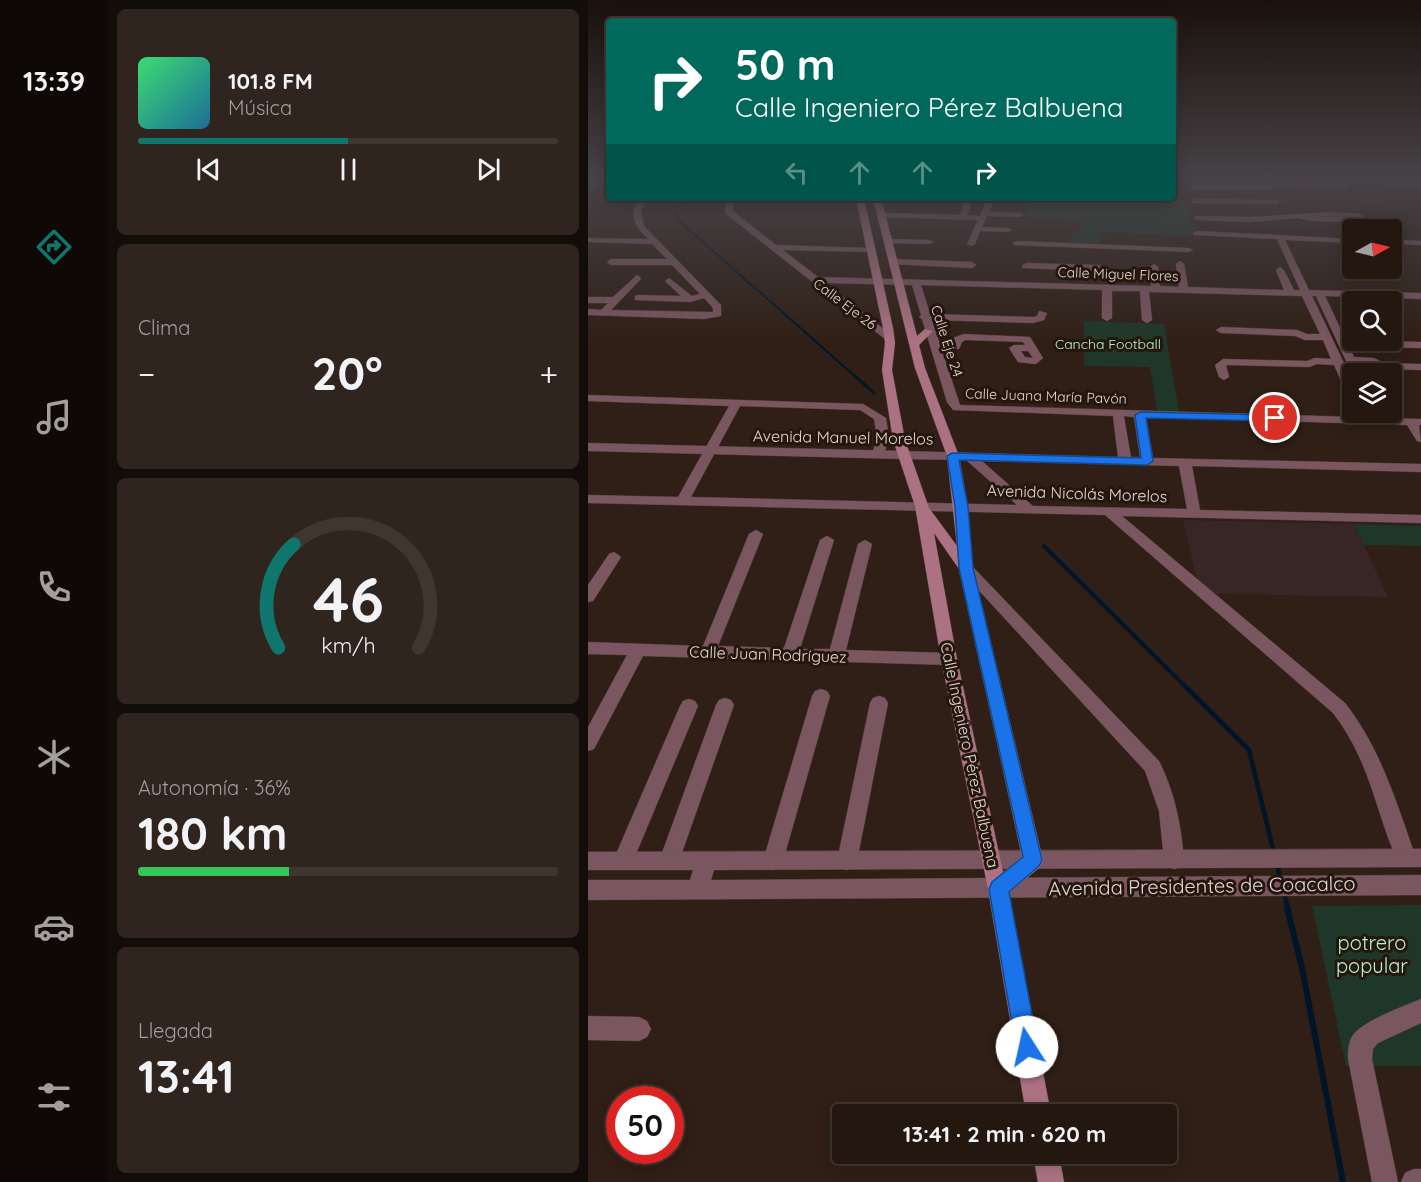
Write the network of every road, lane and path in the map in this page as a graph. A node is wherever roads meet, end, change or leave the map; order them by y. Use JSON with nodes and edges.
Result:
{"nodes":[{"id":1,"x":646,"y":233,"type":"edge"},
{"id":2,"x":755,"y":233,"type":"edge"},
{"id":3,"x":867,"y":233,"type":"edge"},
{"id":4,"x":886,"y":233,"type":"edge"},
{"id":5,"x":976,"y":233,"type":"edge"},
{"id":6,"x":1201,"y":233,"type":"edge"},
{"id":7,"x":1291,"y":233,"type":"edge"},
{"id":8,"x":1100,"y":236,"type":"dead end"},
{"id":9,"x":1279,"y":236,"type":"junction"},
{"id":10,"x":1293,"y":237,"type":"junction"},
{"id":11,"x":589,"y":240,"type":"edge"},
{"id":12,"x":888,"y":241,"type":"junction"},
{"id":13,"x":1342,"y":241,"type":"edge"},
{"id":14,"x":654,"y":242,"type":"junction"},
{"id":15,"x":930,"y":242,"type":"dead end"},
{"id":16,"x":1402,"y":242,"type":"edge"},
{"id":17,"x":1017,"y":243,"type":"dead end"},
{"id":18,"x":1421,"y":243,"type":"edge"},
{"id":19,"x":971,"y":244,"type":"dead end"},
{"id":20,"x":772,"y":247,"type":"junction"},
{"id":21,"x":1099,"y":247,"type":"junction"},
{"id":22,"x":623,"y":248,"type":"dead end"},
{"id":23,"x":608,"y":249,"type":"dead end"},
{"id":24,"x":871,"y":250,"type":"junction"},
{"id":25,"x":1189,"y":250,"type":"dead end"},
{"id":26,"x":673,"y":262,"type":"junction"},
{"id":27,"x":893,"y":262,"type":"junction"},
{"id":28,"x":1180,"y":264,"type":"dead end"},
{"id":29,"x":972,"y":265,"type":"dead end"},
{"id":30,"x":1026,"y":266,"type":"dead end"},
{"id":31,"x":1154,"y":267,"type":"dead end"},
{"id":32,"x":1099,"y":268,"type":"junction"},
{"id":33,"x":1280,"y":270,"type":"dead end"},
{"id":34,"x":637,"y":278,"type":"dead end"},
{"id":35,"x":814,"y":280,"type":"junction"},
{"id":36,"x":669,"y":281,"type":"dead end"},
{"id":37,"x":877,"y":282,"type":"junction"},
{"id":38,"x":898,"y":282,"type":"junction"},
{"id":39,"x":915,"y":282,"type":"junction"},
{"id":40,"x":1228,"y":282,"type":"dead end"},
{"id":41,"x":1244,"y":283,"type":"dead end"},
{"id":42,"x":1105,"y":285,"type":"junction"},
{"id":43,"x":1155,"y":285,"type":"junction"},
{"id":44,"x":1183,"y":285,"type":"junction"},
{"id":45,"x":1144,"y":288,"type":"junction"},
{"id":46,"x":1288,"y":288,"type":"junction"},
{"id":47,"x":1307,"y":293,"type":"junction"},
{"id":48,"x":1319,"y":293,"type":"junction"},
{"id":49,"x":706,"y":295,"type":"junction"},
{"id":50,"x":1421,"y":296,"type":"edge"},
{"id":51,"x":638,"y":298,"type":"dead end"},
{"id":52,"x":690,"y":299,"type":"junction"},
{"id":53,"x":588,"y":300,"type":"edge"},
{"id":54,"x":615,"y":300,"type":"junction"},
{"id":55,"x":588,"y":312,"type":"edge"},
{"id":56,"x":604,"y":312,"type":"junction"},
{"id":57,"x":1042,"y":313,"type":"dead end"},
{"id":58,"x":924,"y":317,"type":"junction"},
{"id":59,"x":1107,"y":318,"type":"dead end"},
{"id":60,"x":1147,"y":320,"type":"dead end"},
{"id":61,"x":1220,"y":326,"type":"dead end"},
{"id":62,"x":928,"y":331,"type":"junction"},
{"id":63,"x":1402,"y":335,"type":"edge"},
{"id":64,"x":1421,"y":336,"type":"edge"},
{"id":65,"x":889,"y":337,"type":"junction"},
{"id":66,"x":1333,"y":337,"type":"junction"},
{"id":67,"x":1342,"y":337,"type":"edge"},
{"id":68,"x":914,"y":344,"type":"junction"},
{"id":69,"x":1402,"y":345,"type":"edge"},
{"id":70,"x":1421,"y":345,"type":"edge"},
{"id":71,"x":933,"y":346,"type":"junction"},
{"id":72,"x":955,"y":347,"type":"junction"},
{"id":73,"x":1421,"y":358,"type":"edge"},
{"id":74,"x":1351,"y":360,"type":"junction"},
{"id":75,"x":1374,"y":361,"type":"junction"},
{"id":76,"x":1338,"y":362,"type":"junction"},
{"id":77,"x":1352,"y":363,"type":"edge"},
{"id":78,"x":1421,"y":368,"type":"edge"},
{"id":79,"x":1342,"y":371,"type":"edge"},
{"id":80,"x":1224,"y":378,"type":"dead end"},
{"id":81,"x":588,"y":398,"type":"edge"},
{"id":82,"x":736,"y":403,"type":"junction"},
{"id":83,"x":957,"y":408,"type":"joint"},
{"id":84,"x":1118,"y":414,"type":"junction"},
{"id":85,"x":1140,"y":415,"type":"junction"},
{"id":86,"x":1342,"y":417,"type":"edge"},
{"id":87,"x":1416,"y":422,"type":"edge"},
{"id":88,"x":1421,"y":438,"type":"edge"},
{"id":89,"x":588,"y":447,"type":"edge"},
{"id":90,"x":710,"y":450,"type":"junction"},
{"id":91,"x":878,"y":454,"type":"junction"},
{"id":92,"x":903,"y":455,"type":"junction"},
{"id":93,"x":952,"y":456,"type":"junction"},
{"id":94,"x":970,"y":457,"type":"junction"},
{"id":95,"x":1125,"y":461,"type":"junction"},
{"id":96,"x":1147,"y":461,"type":"junction"},
{"id":97,"x":1185,"y":462,"type":"junction"},
{"id":98,"x":1421,"y":468,"type":"edge"},
{"id":99,"x":588,"y":500,"type":"edge"},
{"id":100,"x":682,"y":501,"type":"junction"},
{"id":101,"x":922,"y":506,"type":"junction"},
{"id":102,"x":962,"y":507,"type":"junction"},
{"id":103,"x":1029,"y":509,"type":"junction"},
{"id":104,"x":1108,"y":511,"type":"junction"},
{"id":105,"x":1194,"y":513,"type":"junction"},
{"id":106,"x":1421,"y":519,"type":"edge"},
{"id":107,"x":756,"y":534,"type":"dead end"},
{"id":108,"x":827,"y":540,"type":"dead end"},
{"id":109,"x":865,"y":544,"type":"dead end"},
{"id":110,"x":614,"y":557,"type":"dead end"},
{"id":111,"x":966,"y":568,"type":"junction"},
{"id":112,"x":588,"y":597,"type":"edge"},
{"id":113,"x":588,"y":648,"type":"edge"},
{"id":114,"x":638,"y":650,"type":"junction"},
{"id":115,"x":708,"y":652,"type":"junction"},
{"id":116,"x":790,"y":654,"type":"junction"},
{"id":117,"x":836,"y":656,"type":"junction"},
{"id":118,"x":949,"y":659,"type":"junction"},
{"id":119,"x":821,"y":696,"type":"dead end"},
{"id":120,"x":879,"y":703,"type":"dead end"},
{"id":121,"x":725,"y":705,"type":"dead end"},
{"id":122,"x":689,"y":706,"type":"dead end"},
{"id":123,"x":588,"y":744,"type":"edge"},
{"id":124,"x":1413,"y":858,"type":"edge"},
{"id":125,"x":990,"y":860,"type":"junction"},
{"id":126,"x":1032,"y":860,"type":"junction"},
{"id":127,"x":1174,"y":860,"type":"junction"},
{"id":128,"x":588,"y":861,"type":"edge"},
{"id":129,"x":623,"y":861,"type":"junction"},
{"id":130,"x":669,"y":861,"type":"junction"},
{"id":131,"x":706,"y":861,"type":"junction"},
{"id":132,"x":773,"y":861,"type":"junction"},
{"id":133,"x":847,"y":861,"type":"junction"},
{"id":134,"x":998,"y":889,"type":"junction"},
{"id":135,"x":1420,"y":889,"type":"edge"},
{"id":136,"x":588,"y":890,"type":"edge"},
{"id":137,"x":698,"y":890,"type":"junction"},
{"id":138,"x":1421,"y":1011,"type":"edge"},
{"id":139,"x":588,"y":1028,"type":"edge"},
{"id":140,"x":639,"y":1029,"type":"dead end"},
{"id":141,"x":1037,"y":1104,"type":"edge"},
{"id":142,"x":1048,"y":1164,"type":"edge"},
{"id":143,"x":1051,"y":1182,"type":"edge"},
{"id":144,"x":1385,"y":1182,"type":"edge"},
{"id":145,"x":1414,"y":1182,"type":"edge"},
{"id":146,"x":1421,"y":1182,"type":"edge"}],
"edges":[{"from":1,"to":14,"type":"street"},
{"from":2,"to":20,"type":"street","name":"Calle Eje 26"},
{"from":3,"to":24,"type":"main road"},
{"from":4,"to":12,"type":"main road"},
{"from":5,"to":19,"type":"street"},
{"from":6,"to":9,"type":"street"},
{"from":7,"to":10,"type":"street"},
{"from":8,"to":21,"type":"street"},
{"from":9,"to":10,"type":"street"},
{"from":9,"to":47,"type":"street"},
{"from":10,"to":13,"type":"street"},
{"from":11,"to":14,"type":"street"},
{"from":11,"to":23,"type":"street"},
{"from":12,"to":15,"type":"street"},
{"from":12,"to":27,"type":"main road"},
{"from":14,"to":26,"type":"street"},
{"from":16,"to":18,"type":"street"},
{"from":17,"to":21,"type":"street"},
{"from":20,"to":24,"type":"street"},
{"from":20,"to":35,"type":"street","name":"Calle Eje 26"},
{"from":21,"to":25,"type":"street"},
{"from":21,"to":32,"type":"street"},
{"from":22,"to":26,"type":"street"},
{"from":24,"to":37,"type":"main road"},
{"from":26,"to":49,"type":"street"},
{"from":27,"to":29,"type":"street"},
{"from":27,"to":38,"type":"main road"},
{"from":28,"to":44,"type":"street"},
{"from":30,"to":32,"type":"street"},
{"from":31,"to":43,"type":"street"},
{"from":32,"to":42,"type":"street"},
{"from":33,"to":46,"type":"street"},
{"from":34,"to":54,"type":"street"},
{"from":35,"to":37,"type":"street","name":"Calle Miguel Flores"},
{"from":35,"to":65,"type":"street","name":"Calle Eje 26"},
{"from":36,"to":52,"type":"street"},
{"from":37,"to":38,"type":"street","name":"Calle Miguel Flores"},
{"from":37,"to":65,"type":"main road"},
{"from":38,"to":39,"type":"street","name":"Calle Miguel Flores"},
{"from":38,"to":68,"type":"main road"},
{"from":39,"to":42,"type":"street","name":"Calle Miguel Flores"},
{"from":39,"to":58,"type":"street","name":"Calle Eje 24"},
{"from":40,"to":44,"type":"street"},
{"from":41,"to":46,"type":"street"},
{"from":42,"to":43,"type":"street"},
{"from":42,"to":45,"type":"street","name":"Calle Miguel Flores"},
{"from":42,"to":59,"type":"street"},
{"from":43,"to":44,"type":"street","name":"Calle Miguel Flores"},
{"from":43,"to":45,"type":"street","name":"Calle Miguel Flores"},
{"from":44,"to":46,"type":"street","name":"Calle Miguel Flores"},
{"from":45,"to":60,"type":"street"},
{"from":46,"to":47,"type":"street","name":"Calle Miguel Flores"},
{"from":47,"to":48,"type":"street","name":"Calle Miguel Flores"},
{"from":47,"to":66,"type":"street"},
{"from":48,"to":50,"type":"street","name":"Calle Miguel Flores"},
{"from":48,"to":66,"type":"street"},
{"from":49,"to":52,"type":"street"},
{"from":49,"to":56,"type":"street"},
{"from":51,"to":52,"type":"street"},
{"from":53,"to":54,"type":"street"},
{"from":54,"to":56,"type":"street"},
{"from":55,"to":56,"type":"street"},
{"from":57,"to":58,"type":"street"},
{"from":58,"to":62,"type":"street","name":"Calle Eje 24"},
{"from":61,"to":66,"type":"street"},
{"from":62,"to":68,"type":"main road"},
{"from":62,"to":71,"type":"street","name":"Calle Eje 24"},
{"from":63,"to":64,"type":"street"},
{"from":65,"to":92,"type":"main road"},
{"from":66,"to":67,"type":"street"},
{"from":66,"to":74,"type":"street"},
{"from":66,"to":76,"type":"street"},
{"from":68,"to":93,"type":"main road"},
{"from":69,"to":70,"type":"street"},
{"from":71,"to":72,"type":"street"},
{"from":71,"to":83,"type":"street","name":"Calle Eje 24"},
{"from":72,"to":72,"type":"street"},
{"from":73,"to":75,"type":"street"},
{"from":74,"to":75,"type":"street"},
{"from":74,"to":77,"type":"street"},
{"from":75,"to":78,"type":"street"},
{"from":76,"to":79,"type":"street"},
{"from":76,"to":80,"type":"street"},
{"from":81,"to":82,"type":"street"},
{"from":82,"to":90,"type":"street"},
{"from":82,"to":91,"type":"street"},
{"from":83,"to":84,"type":"street","name":"Calle Juana María Pavón"},
{"from":84,"to":85,"type":"street","name":"Calle Juana María Pavón"},
{"from":84,"to":95,"type":"street"},
{"from":85,"to":86,"type":"street","name":"Calle Juana María Pavón"},
{"from":85,"to":96,"type":"street"},
{"from":87,"to":88,"type":"street"},
{"from":89,"to":90,"type":"street","name":"Avenida Manuel Morelos"},
{"from":90,"to":91,"type":"street","name":"Avenida Manuel Morelos"},
{"from":90,"to":100,"type":"street"},
{"from":91,"to":92,"type":"street","name":"Avenida Manuel Morelos"},
{"from":92,"to":93,"type":"street","name":"Avenida Manuel Morelos"},
{"from":92,"to":101,"type":"main road"},
{"from":93,"to":94,"type":"street","name":"Avenida Manuel Morelos"},
{"from":93,"to":102,"type":"main road"},
{"from":94,"to":95,"type":"street","name":"Avenida Manuel Morelos"},
{"from":94,"to":103,"type":"street"},
{"from":95,"to":96,"type":"street","name":"Avenida Manuel Morelos"},
{"from":96,"to":97,"type":"street","name":"Avenida Manuel Morelos"},
{"from":97,"to":98,"type":"street","name":"Avenida Manuel Morelos"},
{"from":97,"to":105,"type":"street"},
{"from":99,"to":100,"type":"street","name":"Avenida Nicolás Morelos"},
{"from":100,"to":101,"type":"street","name":"Avenida Nicolás Morelos"},
{"from":101,"to":102,"type":"street","name":"Avenida Nicolás Morelos"},
{"from":101,"to":111,"type":"main road"},
{"from":101,"to":118,"type":"main road","name":"Calle Ingeniero Pérez Balbuena"},
{"from":102,"to":103,"type":"street","name":"Avenida Nicolás Morelos"},
{"from":102,"to":111,"type":"main road"},
{"from":103,"to":104,"type":"street","name":"Avenida Nicolás Morelos"},
{"from":104,"to":105,"type":"street","name":"Avenida Nicolás Morelos"},
{"from":104,"to":124,"type":"street"},
{"from":105,"to":106,"type":"street","name":"Avenida Nicolás Morelos"},
{"from":107,"to":115,"type":"street"},
{"from":108,"to":116,"type":"street"},
{"from":109,"to":117,"type":"street"},
{"from":110,"to":112,"type":"street"},
{"from":111,"to":126,"type":"main road"},
{"from":111,"to":127,"type":"street"},
{"from":113,"to":114,"type":"street","name":"Calle Juan Rodríguez"},
{"from":114,"to":115,"type":"street","name":"Calle Juan Rodríguez"},
{"from":114,"to":123,"type":"street"},
{"from":115,"to":116,"type":"street","name":"Calle Juan Rodríguez"},
{"from":116,"to":117,"type":"street","name":"Calle Juan Rodríguez"},
{"from":117,"to":118,"type":"street","name":"Calle Juan Rodríguez"},
{"from":118,"to":125,"type":"main road","name":"Calle Ingeniero Pérez Balbuena"},
{"from":119,"to":132,"type":"street"},
{"from":120,"to":133,"type":"street"},
{"from":121,"to":130,"type":"street"},
{"from":122,"to":129,"type":"street"},
{"from":124,"to":127,"type":"street","name":"Avenida Presidentes de Coacalco"},
{"from":125,"to":126,"type":"street","name":"Avenida Presidentes de Coacalco"},
{"from":125,"to":133,"type":"street","name":"Avenida Presidentes de Coacalco"},
{"from":125,"to":134,"type":"main road","name":"Calle Ingeniero Pérez Balbuena"},
{"from":126,"to":127,"type":"street","name":"Avenida Presidentes de Coacalco"},
{"from":126,"to":134,"type":"main road","name":"Calle Ingeniero Pérez Balbuena"},
{"from":128,"to":129,"type":"street","name":"Avenida Presidentes de Coacalco"},
{"from":129,"to":130,"type":"street","name":"Avenida Presidentes de Coacalco"},
{"from":130,"to":131,"type":"street","name":"Avenida Presidentes de Coacalco"},
{"from":131,"to":132,"type":"street","name":"Avenida Presidentes de Coacalco"},
{"from":131,"to":137,"type":"street"},
{"from":132,"to":133,"type":"street","name":"Avenida Presidentes de Coacalco"},
{"from":134,"to":135,"type":"street","name":"Avenida Presidentes de Coacalco"},
{"from":134,"to":137,"type":"street","name":"Avenida Presidentes de Coacalco"},
{"from":134,"to":141,"type":"main road"},
{"from":136,"to":137,"type":"street","name":"Avenida Presidentes de Coacalco"},
{"from":138,"to":144,"type":"street"},
{"from":139,"to":140,"type":"street"},
{"from":142,"to":143,"type":"main road"},
{"from":145,"to":146,"type":"street"}]}
